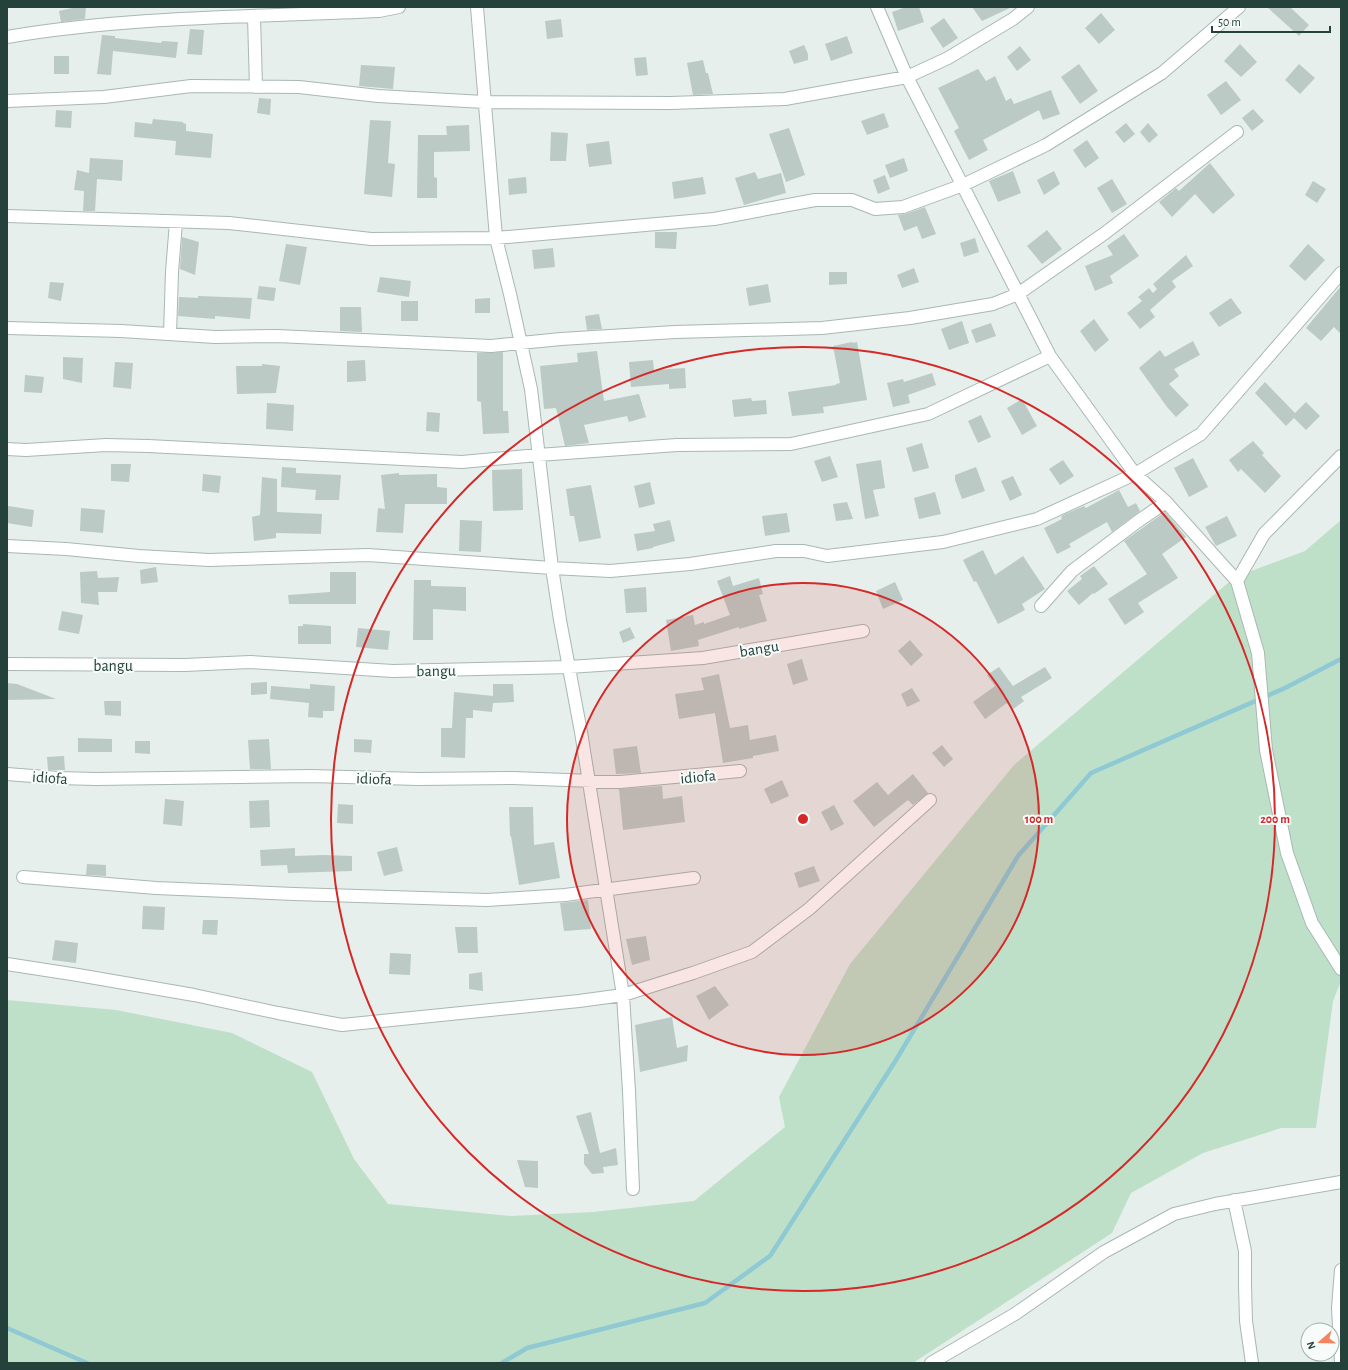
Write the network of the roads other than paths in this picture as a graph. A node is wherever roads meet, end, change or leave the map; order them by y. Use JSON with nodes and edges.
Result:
{"nodes":[{"id":1,"x":399,"y":7,"type":"edge"},
{"id":2,"x":477,"y":7,"type":"edge"},
{"id":3,"x":877,"y":7,"type":"edge"},
{"id":4,"x":1028,"y":7,"type":"edge"},
{"id":5,"x":1239,"y":7,"type":"edge"},
{"id":6,"x":254,"y":17,"type":"junction"},
{"id":7,"x":7,"y":37,"type":"edge"},
{"id":8,"x":907,"y":77,"type":"junction"},
{"id":9,"x":256,"y":87,"type":"junction"},
{"id":10,"x":7,"y":101,"type":"edge"},
{"id":11,"x":484,"y":102,"type":"junction"},
{"id":12,"x":1237,"y":132,"type":"dead end"},
{"id":13,"x":963,"y":185,"type":"junction"},
{"id":14,"x":7,"y":216,"type":"edge"},
{"id":15,"x":176,"y":222,"type":"junction"},
{"id":16,"x":496,"y":238,"type":"junction"},
{"id":17,"x":1341,"y":273,"type":"edge"},
{"id":18,"x":1018,"y":294,"type":"junction"},
{"id":19,"x":7,"y":328,"type":"edge"},
{"id":20,"x":170,"y":334,"type":"junction"},
{"id":21,"x":520,"y":342,"type":"junction"},
{"id":22,"x":1050,"y":356,"type":"junction"},
{"id":23,"x":7,"y":450,"type":"edge"},
{"id":24,"x":538,"y":455,"type":"junction"},
{"id":25,"x":1341,"y":456,"type":"edge"},
{"id":26,"x":1135,"y":474,"type":"junction"},
{"id":27,"x":1166,"y":502,"type":"junction"},
{"id":28,"x":7,"y":546,"type":"edge"},
{"id":29,"x":552,"y":568,"type":"junction"},
{"id":30,"x":1237,"y":581,"type":"junction"},
{"id":31,"x":1041,"y":606,"type":"dead end"},
{"id":32,"x":863,"y":631,"type":"dead end"},
{"id":33,"x":7,"y":664,"type":"edge"},
{"id":34,"x":569,"y":667,"type":"junction"},
{"id":35,"x":740,"y":771,"type":"dead end"},
{"id":36,"x":7,"y":774,"type":"edge"},
{"id":37,"x":589,"y":781,"type":"junction"},
{"id":38,"x":930,"y":800,"type":"dead end"},
{"id":39,"x":23,"y":878,"type":"dead end"},
{"id":40,"x":694,"y":878,"type":"dead end"},
{"id":41,"x":606,"y":890,"type":"junction"},
{"id":42,"x":7,"y":964,"type":"edge"},
{"id":43,"x":1341,"y":969,"type":"edge"},
{"id":44,"x":623,"y":995,"type":"junction"},
{"id":45,"x":1341,"y":1182,"type":"edge"},
{"id":46,"x":633,"y":1189,"type":"dead end"},
{"id":47,"x":1234,"y":1200,"type":"junction"},
{"id":48,"x":1341,"y":1270,"type":"edge"},
{"id":49,"x":931,"y":1363,"type":"edge"},
{"id":50,"x":1252,"y":1363,"type":"edge"},
{"id":51,"x":1341,"y":1363,"type":"edge"}],
"edges":[{"from":1,"to":6,"type":"street"},
{"from":2,"to":11,"type":"street"},
{"from":3,"to":8,"type":"street"},
{"from":4,"to":8,"type":"street"},
{"from":5,"to":13,"type":"street"},
{"from":6,"to":7,"type":"street"},
{"from":6,"to":9,"type":"street"},
{"from":8,"to":11,"type":"street"},
{"from":8,"to":13,"type":"street"},
{"from":9,"to":10,"type":"street"},
{"from":9,"to":11,"type":"street"},
{"from":11,"to":16,"type":"street"},
{"from":12,"to":18,"type":"street"},
{"from":13,"to":16,"type":"street"},
{"from":13,"to":18,"type":"street"},
{"from":14,"to":15,"type":"street"},
{"from":15,"to":16,"type":"street"},
{"from":15,"to":20,"type":"street"},
{"from":16,"to":21,"type":"street"},
{"from":17,"to":26,"type":"street"},
{"from":18,"to":21,"type":"street"},
{"from":18,"to":22,"type":"street"},
{"from":19,"to":20,"type":"street"},
{"from":20,"to":21,"type":"street"},
{"from":21,"to":24,"type":"street"},
{"from":22,"to":24,"type":"street"},
{"from":22,"to":26,"type":"street"},
{"from":23,"to":24,"type":"street"},
{"from":24,"to":29,"type":"street"},
{"from":25,"to":30,"type":"street"},
{"from":26,"to":27,"type":"street"},
{"from":26,"to":29,"type":"street"},
{"from":27,"to":30,"type":"street"},
{"from":27,"to":31,"type":"street"},
{"from":28,"to":29,"type":"street"},
{"from":29,"to":34,"type":"street"},
{"from":30,"to":43,"type":"street"},
{"from":32,"to":34,"type":"street","name":"bangu"},
{"from":33,"to":34,"type":"street","name":"bangu"},
{"from":34,"to":37,"type":"street"},
{"from":35,"to":37,"type":"street","name":"idiofa"},
{"from":36,"to":37,"type":"street","name":"idiofa"},
{"from":37,"to":41,"type":"street"},
{"from":38,"to":44,"type":"street"},
{"from":39,"to":41,"type":"street"},
{"from":40,"to":41,"type":"street"},
{"from":41,"to":44,"type":"street"},
{"from":42,"to":44,"type":"street"},
{"from":44,"to":46,"type":"street"},
{"from":45,"to":47,"type":"street"},
{"from":47,"to":49,"type":"street"},
{"from":47,"to":50,"type":"street"},
{"from":48,"to":51,"type":"street"}]}
